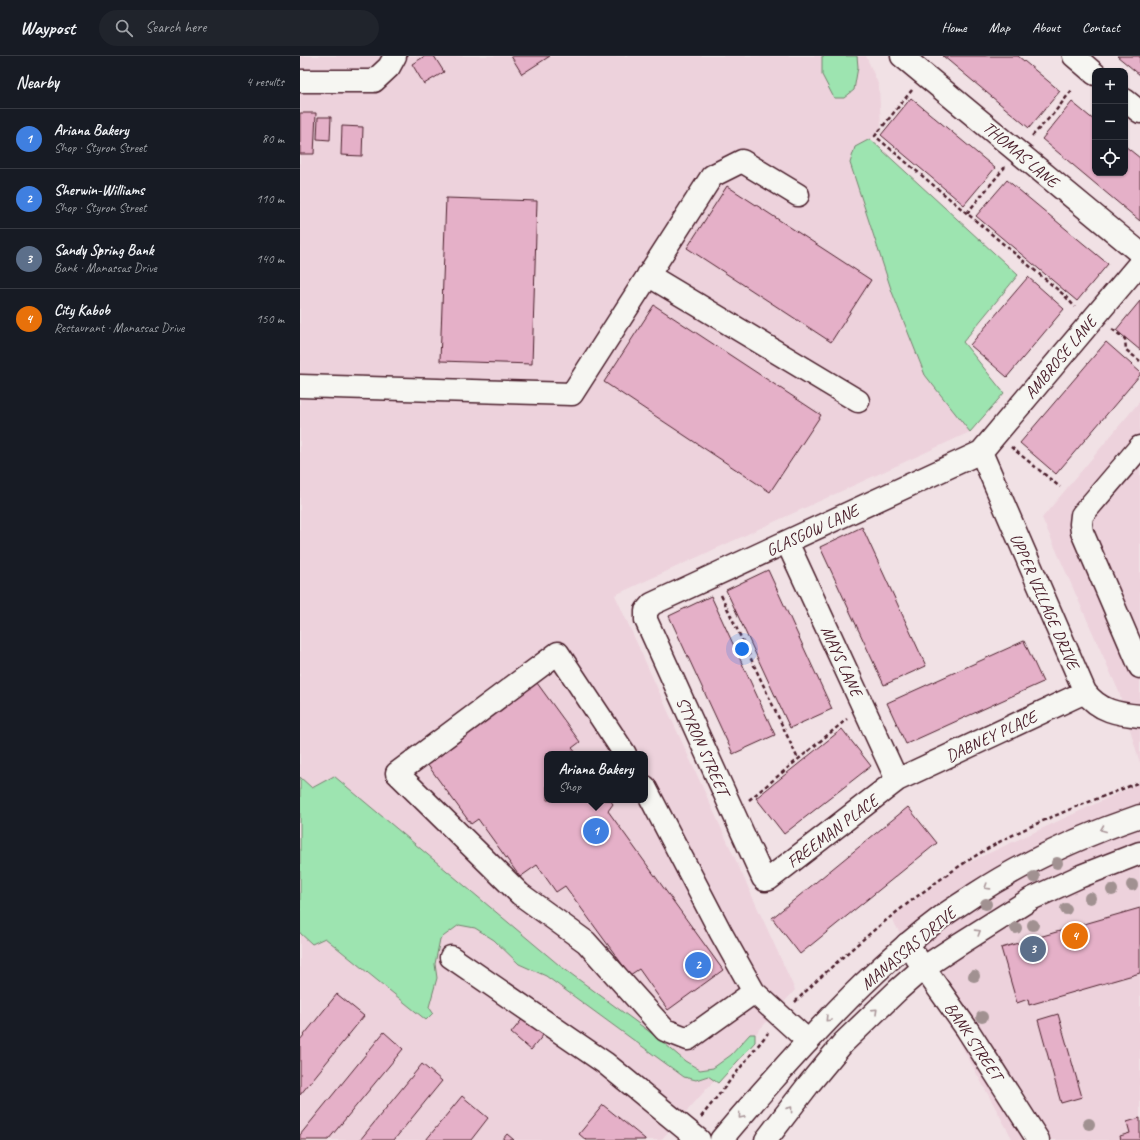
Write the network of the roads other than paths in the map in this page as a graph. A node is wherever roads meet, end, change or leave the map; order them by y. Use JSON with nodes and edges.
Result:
{"nodes":[{"id":1,"x":395,"y":56,"type":"edge"},
{"id":2,"x":902,"y":56,"type":"edge"},
{"id":3,"x":1074,"y":56,"type":"edge"},
{"id":4,"x":1092,"y":71,"type":"edge"},
{"id":5,"x":300,"y":82,"type":"edge"},
{"id":6,"x":1128,"y":102,"type":"edge"},
{"id":7,"x":1140,"y":112,"type":"edge"},
{"id":8,"x":798,"y":194,"type":"dead end"},
{"id":9,"x":1140,"y":253,"type":"edge"},
{"id":10,"x":1140,"y":263,"type":"edge"},
{"id":11,"x":648,"y":276,"type":"junction"},
{"id":12,"x":300,"y":386,"type":"edge"},
{"id":13,"x":858,"y":401,"type":"dead end"},
{"id":14,"x":1140,"y":447,"type":"edge"},
{"id":15,"x":981,"y":452,"type":"junction"},
{"id":16,"x":787,"y":542,"type":"junction"},
{"id":17,"x":646,"y":611,"type":"joint"},
{"id":18,"x":1140,"y":667,"type":"edge"},
{"id":19,"x":1085,"y":692,"type":"junction"},
{"id":20,"x":1140,"y":716,"type":"edge"},
{"id":21,"x":623,"y":751,"type":"edge"},
{"id":22,"x":897,"y":780,"type":"junction"},
{"id":23,"x":648,"y":793,"type":"edge"},
{"id":24,"x":1140,"y":816,"type":"edge"},
{"id":25,"x":1140,"y":838,"type":"edge"},
{"id":26,"x":1140,"y":853,"type":"edge"},
{"id":27,"x":1081,"y":876,"type":"junction"},
{"id":28,"x":765,"y":880,"type":"joint"},
{"id":29,"x":906,"y":944,"type":"junction"},
{"id":30,"x":451,"y":957,"type":"dead end"},
{"id":31,"x":923,"y":968,"type":"junction"},
{"id":32,"x":754,"y":992,"type":"junction"},
{"id":33,"x":808,"y":1041,"type":"junction"},
{"id":34,"x":699,"y":1130,"type":"edge"},
{"id":35,"x":721,"y":1140,"type":"edge"},
{"id":36,"x":766,"y":1140,"type":"edge"},
{"id":37,"x":1038,"y":1140,"type":"edge"}],
"edges":[{"from":1,"to":5,"type":"street"},
{"from":2,"to":9,"type":"street","name":"THOMAS LANE"},
{"from":3,"to":4,"type":"street"},
{"from":6,"to":7,"type":"street"},
{"from":8,"to":11,"type":"street"},
{"from":10,"to":15,"type":"street","name":"AMBROSE LANE"},
{"from":11,"to":12,"type":"street"},
{"from":11,"to":13,"type":"street"},
{"from":14,"to":18,"type":"street"},
{"from":15,"to":16,"type":"street","name":"GLASGOW LANE"},
{"from":15,"to":19,"type":"street","name":"UPPER VILLAGE DRIVE"},
{"from":16,"to":17,"type":"street","name":"GLASGOW LANE"},
{"from":16,"to":22,"type":"street","name":"MAYS LANE"},
{"from":17,"to":28,"type":"street","name":"STYRON STREET"},
{"from":19,"to":20,"type":"street","name":"UPPER VILLAGE DRIVE"},
{"from":19,"to":22,"type":"street","name":"DABNEY PLACE"},
{"from":21,"to":32,"type":"street"},
{"from":22,"to":28,"type":"street","name":"FREEMAN PLACE"},
{"from":23,"to":32,"type":"street"},
{"from":24,"to":29,"type":"street","name":"MANASSAS DRIVE","one_way":true},
{"from":25,"to":27,"type":"street"},
{"from":26,"to":27,"type":"street","name":"MANASSAS DRIVE"},
{"from":31,"to":27,"type":"street","name":"MANASSAS DRIVE","one_way":true},
{"from":29,"to":31,"type":"street","name":"BANK STREET"},
{"from":29,"to":33,"type":"street","name":"MANASSAS DRIVE","one_way":true},
{"from":30,"to":34,"type":"street"},
{"from":36,"to":31,"type":"street","name":"MANASSAS DRIVE","one_way":true},
{"from":31,"to":37,"type":"street","name":"BANK STREET"},
{"from":32,"to":33,"type":"street"},
{"from":33,"to":35,"type":"street","name":"MANASSAS DRIVE","one_way":true}]}
